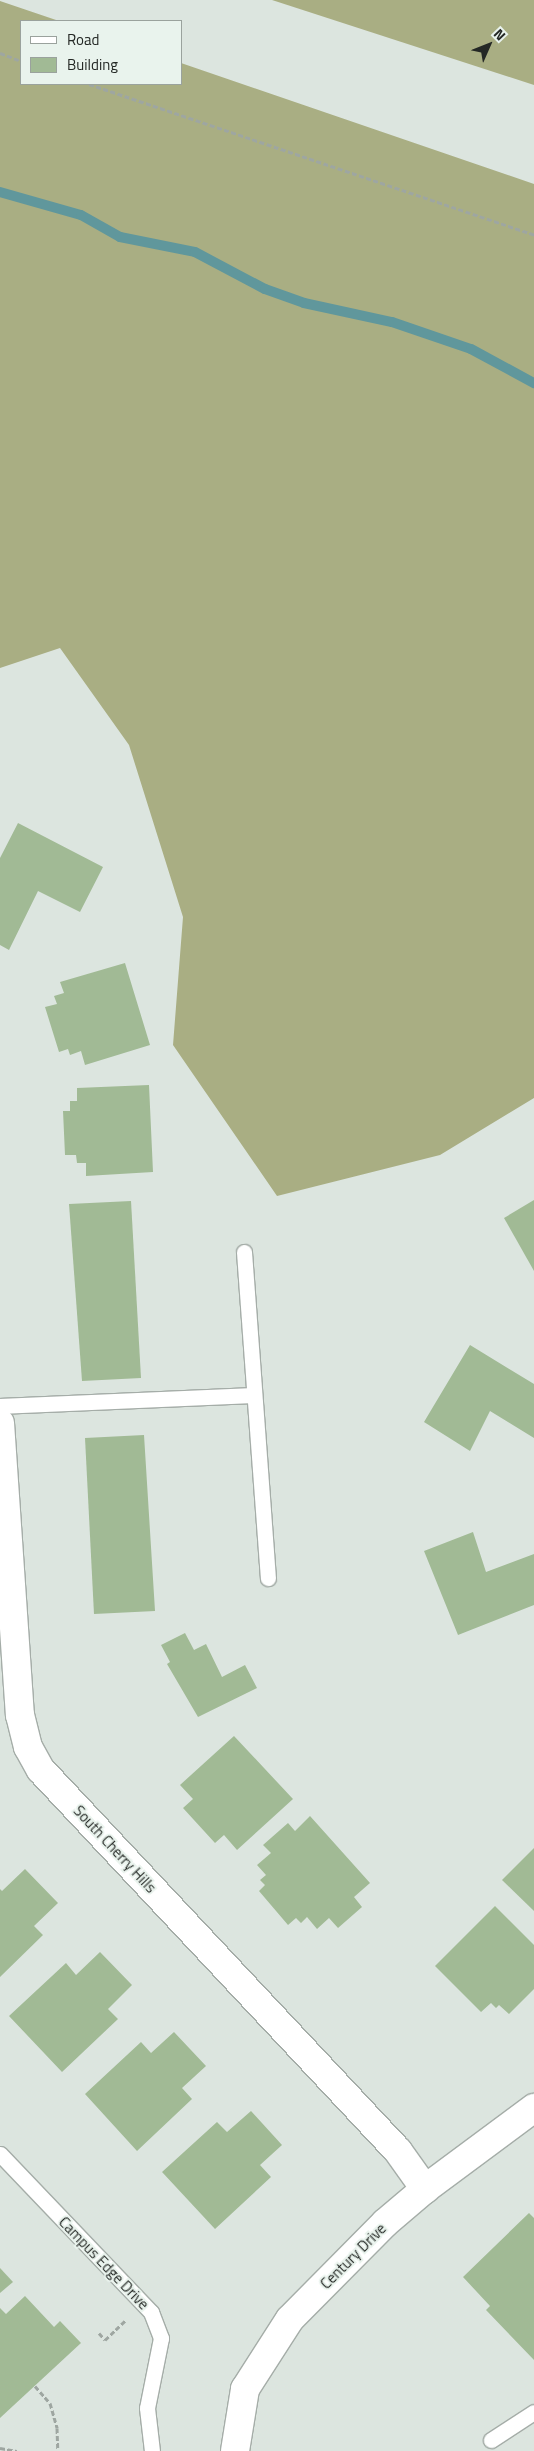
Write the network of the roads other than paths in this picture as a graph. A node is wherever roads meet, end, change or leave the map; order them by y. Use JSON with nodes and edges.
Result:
{"nodes":[{"id":1,"x":244,"y":1252,"type":"dead end"},
{"id":2,"x":252,"y":1394,"type":"junction"},
{"id":3,"x":0,"y":1406,"type":"edge"},
{"id":4,"x":0,"y":1423,"type":"edge"},
{"id":5,"x":268,"y":1578,"type":"dead end"},
{"id":6,"x":534,"y":2108,"type":"edge"},
{"id":7,"x":0,"y":2154,"type":"edge"},
{"id":8,"x":425,"y":2188,"type":"junction"},
{"id":9,"x":534,"y":2412,"type":"edge"},
{"id":10,"x":491,"y":2440,"type":"dead end"},
{"id":11,"x":152,"y":2451,"type":"edge"},
{"id":12,"x":235,"y":2451,"type":"edge"}],
"edges":[{"from":1,"to":2,"type":"lane"},
{"from":2,"to":3,"type":"lane"},
{"from":2,"to":5,"type":"lane"},
{"from":4,"to":8,"type":"street","name":"South Cherry Hills"},
{"from":6,"to":8,"type":"street","name":"Century Drive"},
{"from":7,"to":11,"type":"lane","name":"Campus Edge Drive"},
{"from":8,"to":12,"type":"street","name":"Century Drive"},
{"from":9,"to":10,"type":"lane"}]}
